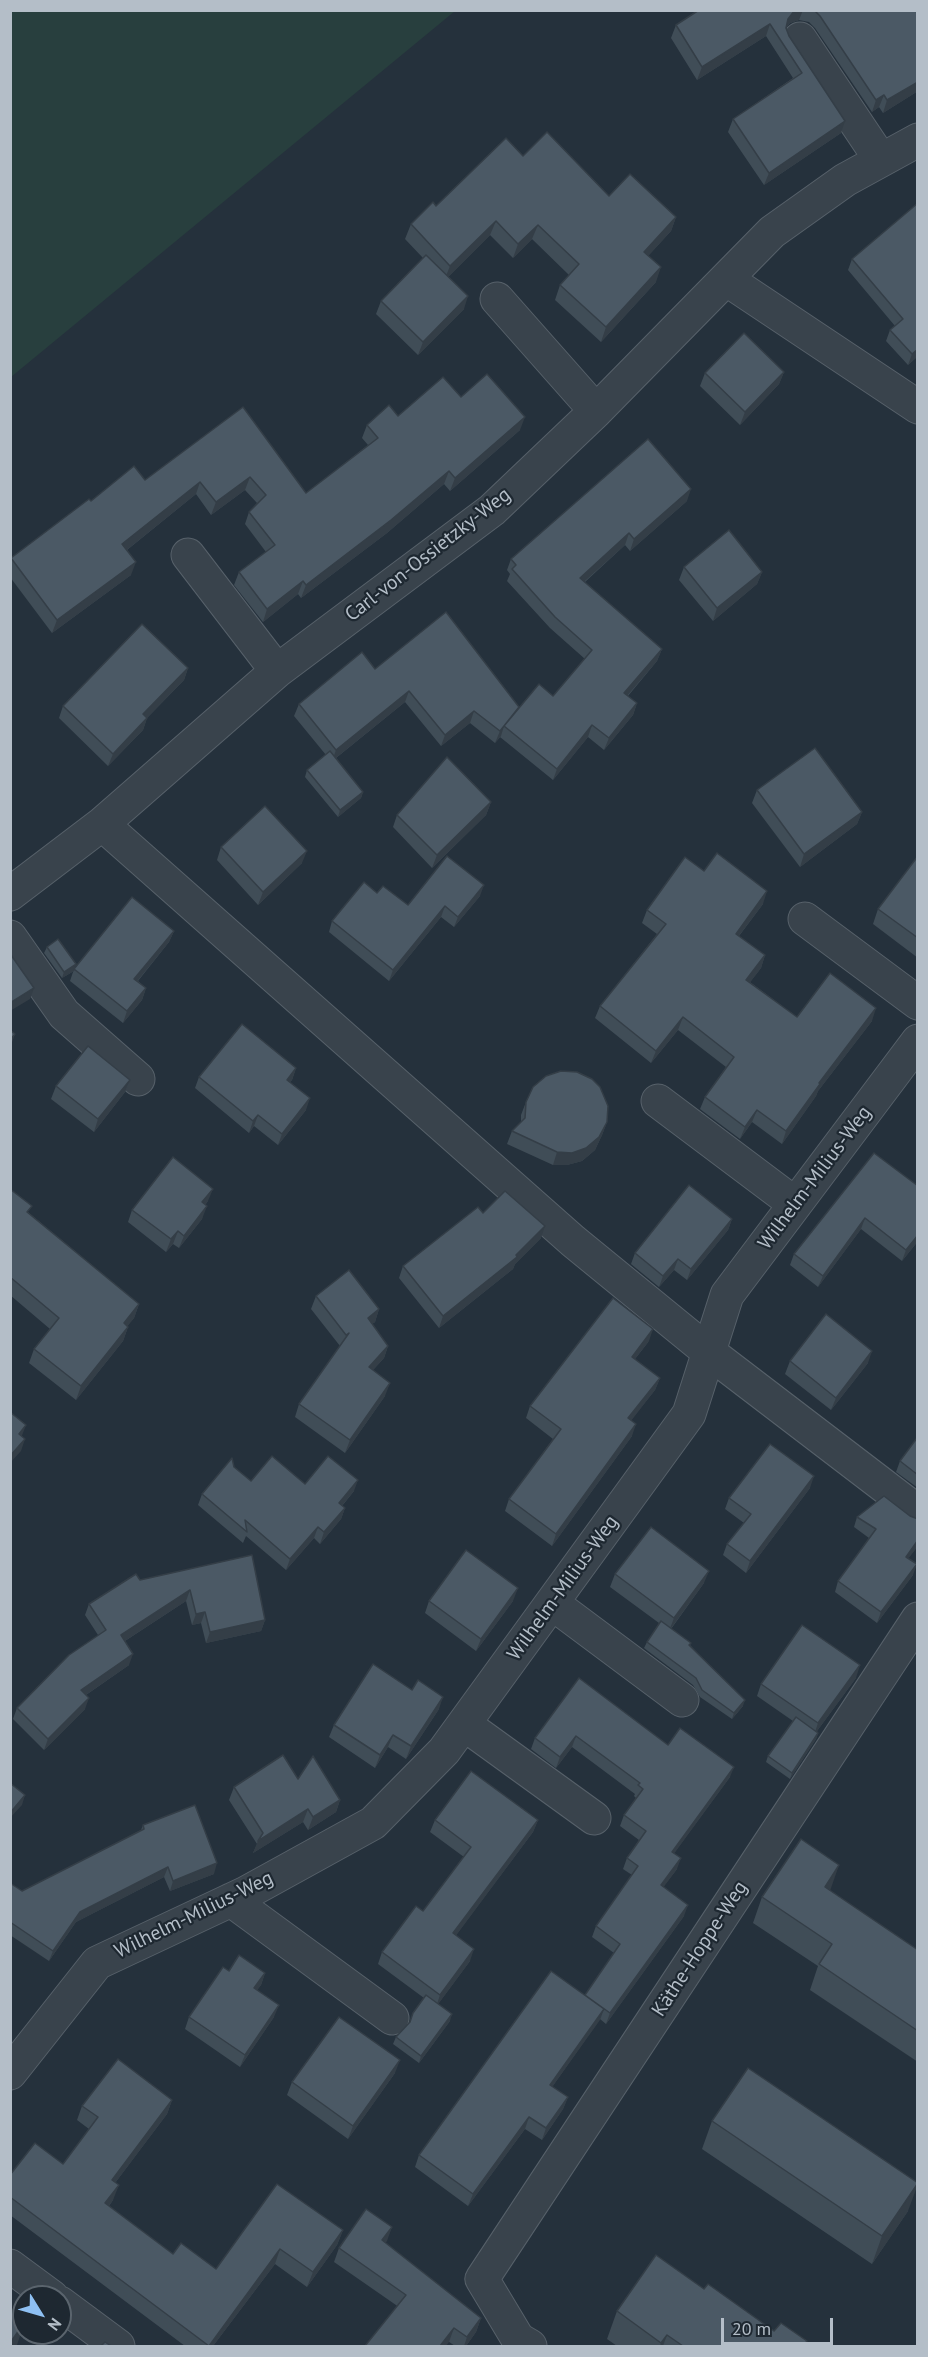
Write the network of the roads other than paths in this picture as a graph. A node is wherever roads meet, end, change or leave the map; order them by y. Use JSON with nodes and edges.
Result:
{"nodes":[{"id":1,"x":800,"y":39,"type":"dead end"},
{"id":2,"x":918,"y":140,"type":"edge"},
{"id":3,"x":880,"y":160,"type":"junction"},
{"id":4,"x":726,"y":279,"type":"junction"},
{"id":5,"x":497,"y":299,"type":"dead end"},
{"id":6,"x":918,"y":407,"type":"edge"},
{"id":7,"x":596,"y":411,"type":"junction"},
{"id":8,"x":188,"y":555,"type":"dead end"},
{"id":9,"x":277,"y":671,"type":"junction"},
{"id":10,"x":102,"y":824,"type":"junction"},
{"id":11,"x":10,"y":894,"type":"edge"},
{"id":12,"x":805,"y":919,"type":"dead end"},
{"id":13,"x":10,"y":937,"type":"edge"},
{"id":14,"x":918,"y":1003,"type":"edge"},
{"id":15,"x":918,"y":1041,"type":"edge"},
{"id":16,"x":138,"y":1079,"type":"dead end"},
{"id":17,"x":658,"y":1101,"type":"dead end"},
{"id":18,"x":795,"y":1204,"type":"junction"},
{"id":19,"x":710,"y":1353,"type":"junction"},
{"id":20,"x":918,"y":1512,"type":"edge"},
{"id":21,"x":552,"y":1603,"type":"junction"},
{"id":22,"x":918,"y":1619,"type":"edge"},
{"id":23,"x":682,"y":1700,"type":"dead end"},
{"id":24,"x":464,"y":1724,"type":"junction"},
{"id":25,"x":594,"y":1818,"type":"dead end"},
{"id":26,"x":231,"y":1900,"type":"junction"},
{"id":27,"x":392,"y":2018,"type":"dead end"},
{"id":28,"x":10,"y":2073,"type":"edge"},
{"id":29,"x":10,"y":2266,"type":"edge"},
{"id":30,"x":36,"y":2285,"type":"edge"},
{"id":31,"x":72,"y":2312,"type":"edge"},
{"id":32,"x":118,"y":2346,"type":"edge"},
{"id":33,"x":530,"y":2346,"type":"edge"}],
"edges":[{"from":1,"to":3,"type":"street"},
{"from":2,"to":3,"type":"street","name":"Carl-von-Ossietzky-Weg"},
{"from":3,"to":4,"type":"street","name":"Carl-von-Ossietzky-Weg"},
{"from":4,"to":6,"type":"street"},
{"from":4,"to":7,"type":"street","name":"Carl-von-Ossietzky-Weg"},
{"from":5,"to":7,"type":"street"},
{"from":7,"to":9,"type":"street","name":"Carl-von-Ossietzky-Weg"},
{"from":8,"to":9,"type":"street"},
{"from":9,"to":10,"type":"street","name":"Carl-von-Ossietzky-Weg"},
{"from":10,"to":11,"type":"street","name":"Carl-von-Ossietzky-Weg"},
{"from":10,"to":19,"type":"street"},
{"from":12,"to":14,"type":"street"},
{"from":13,"to":16,"type":"street"},
{"from":15,"to":18,"type":"street","name":"Wilhelm-Milius-Weg"},
{"from":17,"to":18,"type":"street"},
{"from":18,"to":19,"type":"street","name":"Wilhelm-Milius-Weg"},
{"from":19,"to":20,"type":"street"},
{"from":19,"to":21,"type":"street","name":"Wilhelm-Milius-Weg"},
{"from":21,"to":23,"type":"street"},
{"from":21,"to":24,"type":"street","name":"Wilhelm-Milius-Weg"},
{"from":22,"to":33,"type":"street","name":"Käthe-Hoppe-Weg"},
{"from":24,"to":25,"type":"street"},
{"from":24,"to":26,"type":"street","name":"Wilhelm-Milius-Weg"},
{"from":26,"to":27,"type":"street"},
{"from":26,"to":28,"type":"street","name":"Wilhelm-Milius-Weg"},
{"from":29,"to":30,"type":"street"},
{"from":31,"to":32,"type":"street"}]}
